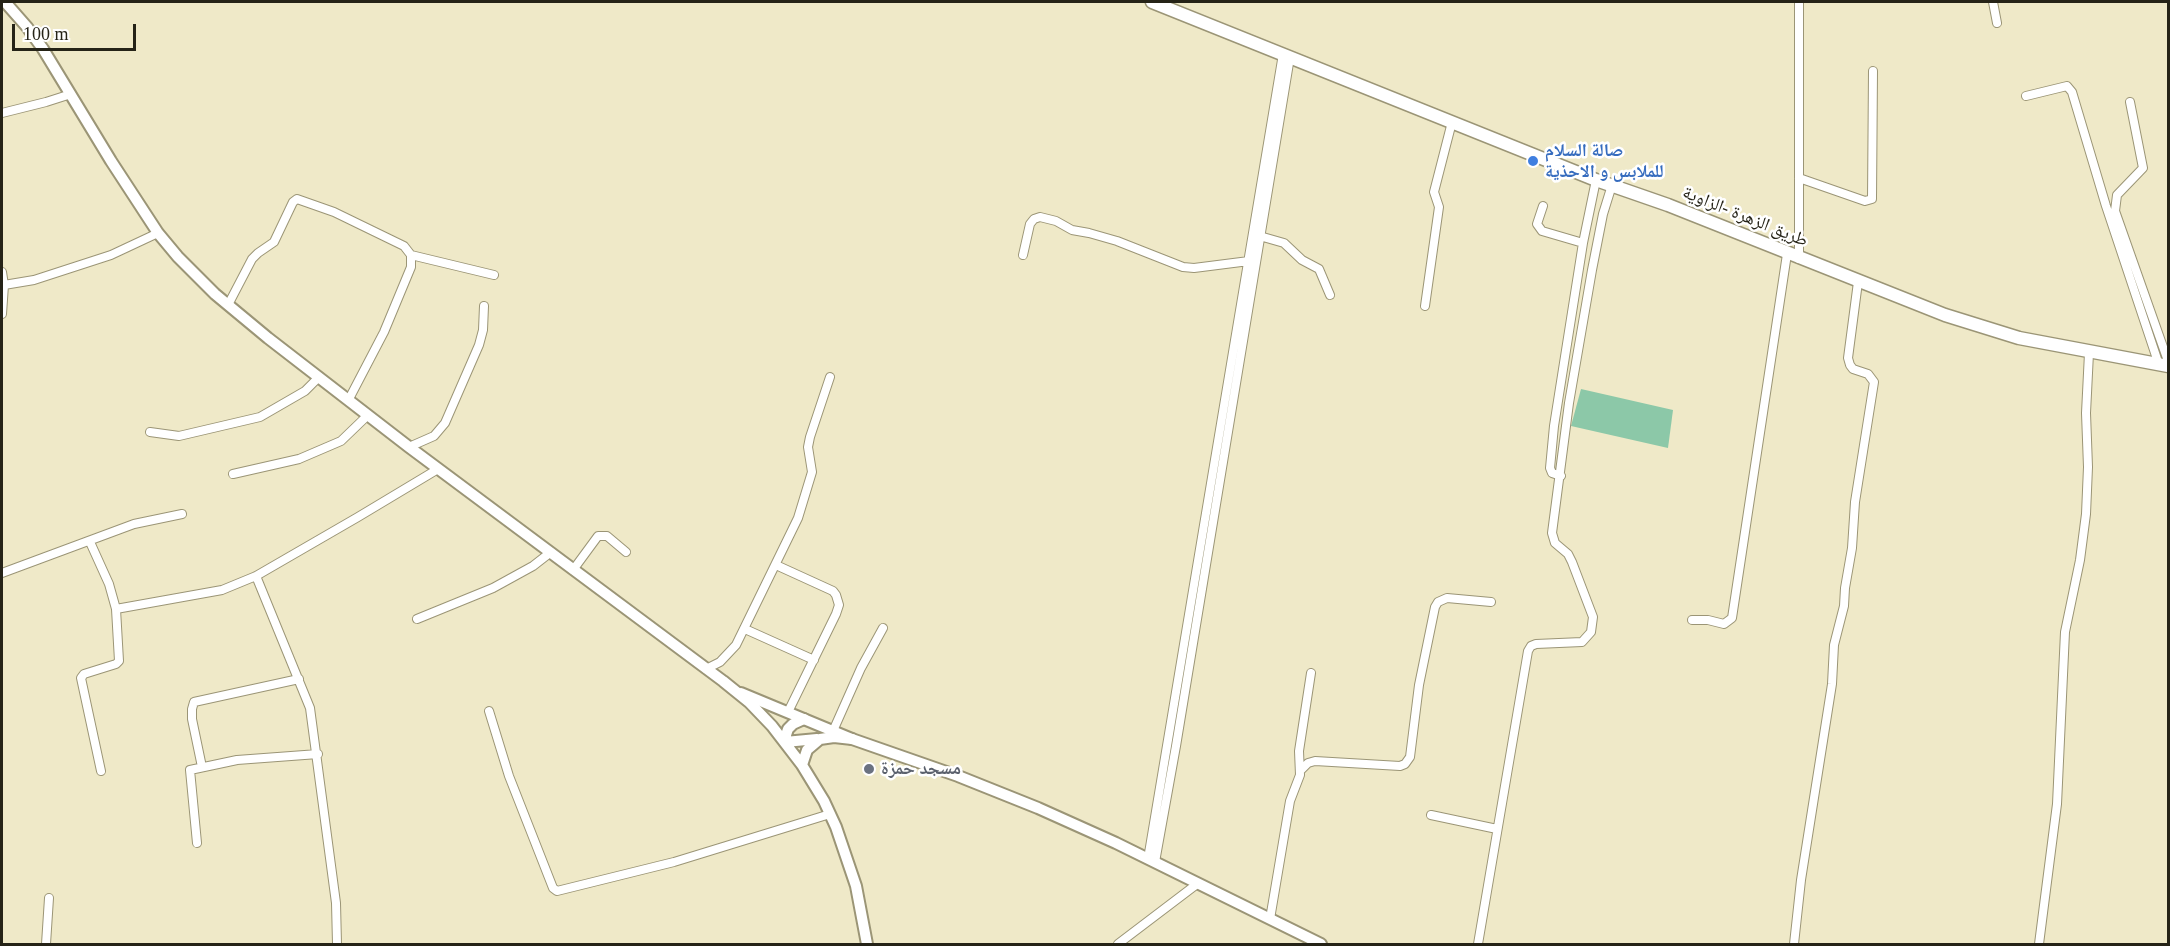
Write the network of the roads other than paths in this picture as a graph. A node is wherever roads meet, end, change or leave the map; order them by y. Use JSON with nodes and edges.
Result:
{"nodes":[{"id":1,"x":5,"y":2,"type":"edge"},
{"id":2,"x":1152,"y":2,"type":"edge"},
{"id":3,"x":1799,"y":2,"type":"edge"},
{"id":4,"x":1993,"y":2,"type":"edge"},
{"id":5,"x":1997,"y":24,"type":"dead end"},
{"id":6,"x":1287,"y":56,"type":"junction"},
{"id":7,"x":1873,"y":71,"type":"dead end"},
{"id":8,"x":71,"y":94,"type":"junction"},
{"id":9,"x":2026,"y":96,"type":"dead end"},
{"id":10,"x":2130,"y":102,"type":"dead end"},
{"id":11,"x":2,"y":113,"type":"edge"},
{"id":12,"x":1452,"y":122,"type":"junction"},
{"id":13,"x":1799,"y":178,"type":"junction"},
{"id":14,"x":1596,"y":180,"type":"junction"},
{"id":15,"x":1612,"y":185,"type":"junction"},
{"id":16,"x":1543,"y":206,"type":"dead end"},
{"id":17,"x":1586,"y":230,"type":"junction"},
{"id":18,"x":1599,"y":231,"type":"junction"},
{"id":19,"x":158,"y":233,"type":"junction"},
{"id":20,"x":1257,"y":236,"type":"junction"},
{"id":21,"x":1583,"y":243,"type":"junction"},
{"id":22,"x":411,"y":255,"type":"junction"},
{"id":23,"x":1023,"y":255,"type":"dead end"},
{"id":24,"x":1793,"y":256,"type":"junction"},
{"id":25,"x":1249,"y":261,"type":"junction"},
{"id":26,"x":2,"y":272,"type":"edge"},
{"id":27,"x":494,"y":275,"type":"dead end"},
{"id":28,"x":1858,"y":282,"type":"junction"},
{"id":29,"x":4,"y":285,"type":"junction"},
{"id":30,"x":1330,"y":295,"type":"dead end"},
{"id":31,"x":228,"y":306,"type":"junction"},
{"id":32,"x":484,"y":306,"type":"dead end"},
{"id":33,"x":1425,"y":306,"type":"dead end"},
{"id":34,"x":2,"y":314,"type":"edge"},
{"id":35,"x":2090,"y":352,"type":"junction"},
{"id":36,"x":2165,"y":364,"type":"edge"},
{"id":37,"x":319,"y":377,"type":"junction"},
{"id":38,"x":830,"y":377,"type":"dead end"},
{"id":39,"x":349,"y":399,"type":"junction"},
{"id":40,"x":368,"y":415,"type":"junction"},
{"id":41,"x":150,"y":432,"type":"dead end"},
{"id":42,"x":409,"y":447,"type":"junction"},
{"id":43,"x":438,"y":469,"type":"junction"},
{"id":44,"x":233,"y":474,"type":"dead end"},
{"id":45,"x":1561,"y":476,"type":"junction"},
{"id":46,"x":182,"y":514,"type":"dead end"},
{"id":47,"x":90,"y":542,"type":"junction"},
{"id":48,"x":551,"y":552,"type":"junction"},
{"id":49,"x":626,"y":552,"type":"dead end"},
{"id":50,"x":776,"y":564,"type":"junction"},
{"id":51,"x":573,"y":570,"type":"junction"},
{"id":52,"x":2,"y":573,"type":"edge"},
{"id":53,"x":256,"y":576,"type":"junction"},
{"id":54,"x":1491,"y":602,"type":"dead end"},
{"id":55,"x":116,"y":609,"type":"junction"},
{"id":56,"x":417,"y":620,"type":"dead end"},
{"id":57,"x":1692,"y":620,"type":"dead end"},
{"id":58,"x":883,"y":628,"type":"dead end"},
{"id":59,"x":745,"y":629,"type":"junction"},
{"id":60,"x":814,"y":660,"type":"junction"},
{"id":61,"x":706,"y":669,"type":"junction"},
{"id":62,"x":1311,"y":673,"type":"dead end"},
{"id":63,"x":299,"y":679,"type":"junction"},
{"id":64,"x":736,"y":692,"type":"junction"},
{"id":65,"x":489,"y":711,"type":"dead end"},
{"id":66,"x":788,"y":712,"type":"junction"},
{"id":67,"x":804,"y":719,"type":"junction"},
{"id":68,"x":833,"y":731,"type":"junction"},
{"id":69,"x":820,"y":739,"type":"junction"},
{"id":70,"x":852,"y":739,"type":"junction"},
{"id":71,"x":784,"y":741,"type":"junction"},
{"id":72,"x":318,"y":754,"type":"junction"},
{"id":73,"x":802,"y":765,"type":"junction"},
{"id":74,"x":202,"y":767,"type":"junction"},
{"id":75,"x":101,"y":771,"type":"dead end"},
{"id":76,"x":1300,"y":771,"type":"junction"},
{"id":77,"x":830,"y":814,"type":"junction"},
{"id":78,"x":1431,"y":815,"type":"dead end"},
{"id":79,"x":1497,"y":829,"type":"junction"},
{"id":80,"x":197,"y":843,"type":"dead end"},
{"id":81,"x":1152,"y":861,"type":"junction"},
{"id":82,"x":1197,"y":884,"type":"junction"},
{"id":83,"x":49,"y":898,"type":"dead end"},
{"id":84,"x":1270,"y":920,"type":"junction"},
{"id":85,"x":46,"y":945,"type":"edge"},
{"id":86,"x":337,"y":945,"type":"edge"},
{"id":87,"x":867,"y":945,"type":"edge"},
{"id":88,"x":1118,"y":945,"type":"edge"},
{"id":89,"x":1321,"y":945,"type":"edge"},
{"id":90,"x":1478,"y":945,"type":"edge"},
{"id":91,"x":1794,"y":945,"type":"edge"},
{"id":92,"x":2038,"y":945,"type":"edge"}],
"edges":[{"from":1,"to":8,"type":"main road"},
{"from":2,"to":6,"type":"main road","name":"طريق الزهرة -الزاوية"},
{"from":3,"to":13,"type":"street"},
{"from":4,"to":5,"type":"street"},
{"from":6,"to":12,"type":"main road","name":"طريق الزهرة -الزاوية"},
{"from":6,"to":20,"type":"street"},
{"from":7,"to":13,"type":"street"},
{"from":8,"to":11,"type":"street"},
{"from":8,"to":19,"type":"main road"},
{"from":9,"to":36,"type":"street"},
{"from":10,"to":36,"type":"street"},
{"from":12,"to":14,"type":"main road","name":"طريق الزهرة -الزاوية"},
{"from":12,"to":33,"type":"street"},
{"from":13,"to":24,"type":"street"},
{"from":14,"to":15,"type":"main road","name":"طريق الزهرة -الزاوية"},
{"from":14,"to":17,"type":"street"},
{"from":15,"to":18,"type":"street"},
{"from":15,"to":24,"type":"main road","name":"طريق الزهرة -الزاوية"},
{"from":16,"to":21,"type":"street"},
{"from":17,"to":18,"type":"street"},
{"from":17,"to":21,"type":"street"},
{"from":18,"to":45,"type":"street"},
{"from":19,"to":29,"type":"street"},
{"from":19,"to":31,"type":"main road"},
{"from":20,"to":25,"type":"street"},
{"from":20,"to":30,"type":"street"},
{"from":20,"to":81,"type":"street"},
{"from":21,"to":45,"type":"street"},
{"from":22,"to":27,"type":"street"},
{"from":22,"to":31,"type":"street"},
{"from":22,"to":39,"type":"street"},
{"from":23,"to":25,"type":"street"},
{"from":24,"to":28,"type":"main road","name":"طريق الزهرة -الزاوية"},
{"from":24,"to":57,"type":"street"},
{"from":25,"to":81,"type":"street"},
{"from":26,"to":29,"type":"street"},
{"from":28,"to":35,"type":"main road","name":"طريق الزهرة -الزاوية"},
{"from":28,"to":91,"type":"street"},
{"from":29,"to":34,"type":"street"},
{"from":31,"to":37,"type":"main road"},
{"from":32,"to":42,"type":"street"},
{"from":35,"to":36,"type":"main road","name":"طريق الزهرة -الزاوية"},
{"from":35,"to":92,"type":"street"},
{"from":37,"to":39,"type":"main road"},
{"from":37,"to":41,"type":"street"},
{"from":38,"to":50,"type":"street"},
{"from":39,"to":40,"type":"main road"},
{"from":40,"to":42,"type":"main road"},
{"from":40,"to":44,"type":"street"},
{"from":42,"to":43,"type":"main road"},
{"from":43,"to":48,"type":"main road"},
{"from":43,"to":53,"type":"street"},
{"from":45,"to":79,"type":"street"},
{"from":46,"to":47,"type":"street"},
{"from":47,"to":52,"type":"street"},
{"from":47,"to":55,"type":"street"},
{"from":48,"to":51,"type":"main road"},
{"from":48,"to":56,"type":"street"},
{"from":49,"to":51,"type":"street"},
{"from":50,"to":59,"type":"street"},
{"from":50,"to":60,"type":"street"},
{"from":51,"to":61,"type":"main road"},
{"from":53,"to":55,"type":"street"},
{"from":53,"to":63,"type":"street"},
{"from":54,"to":76,"type":"street"},
{"from":55,"to":75,"type":"street"},
{"from":58,"to":68,"type":"street"},
{"from":59,"to":60,"type":"street"},
{"from":59,"to":61,"type":"street"},
{"from":60,"to":66,"type":"street"},
{"from":61,"to":64,"type":"main road"},
{"from":62,"to":76,"type":"street"},
{"from":63,"to":72,"type":"street"},
{"from":63,"to":74,"type":"street"},
{"from":64,"to":66,"type":"main road"},
{"from":64,"to":71,"type":"main road"},
{"from":65,"to":77,"type":"street"},
{"from":66,"to":67,"type":"main road"},
{"from":67,"to":68,"type":"main road"},
{"from":67,"to":71,"type":"main road"},
{"from":68,"to":70,"type":"main road"},
{"from":69,"to":70,"type":"main road"},
{"from":69,"to":71,"type":"main road"},
{"from":69,"to":73,"type":"main road"},
{"from":70,"to":81,"type":"main road"},
{"from":71,"to":73,"type":"main road"},
{"from":72,"to":74,"type":"street"},
{"from":72,"to":86,"type":"street"},
{"from":73,"to":77,"type":"main road"},
{"from":74,"to":80,"type":"street"},
{"from":76,"to":84,"type":"street"},
{"from":77,"to":87,"type":"main road"},
{"from":78,"to":79,"type":"street"},
{"from":79,"to":90,"type":"street"},
{"from":81,"to":82,"type":"main road"},
{"from":82,"to":84,"type":"main road"},
{"from":82,"to":88,"type":"street"},
{"from":83,"to":85,"type":"street"},
{"from":84,"to":89,"type":"main road"}]}
